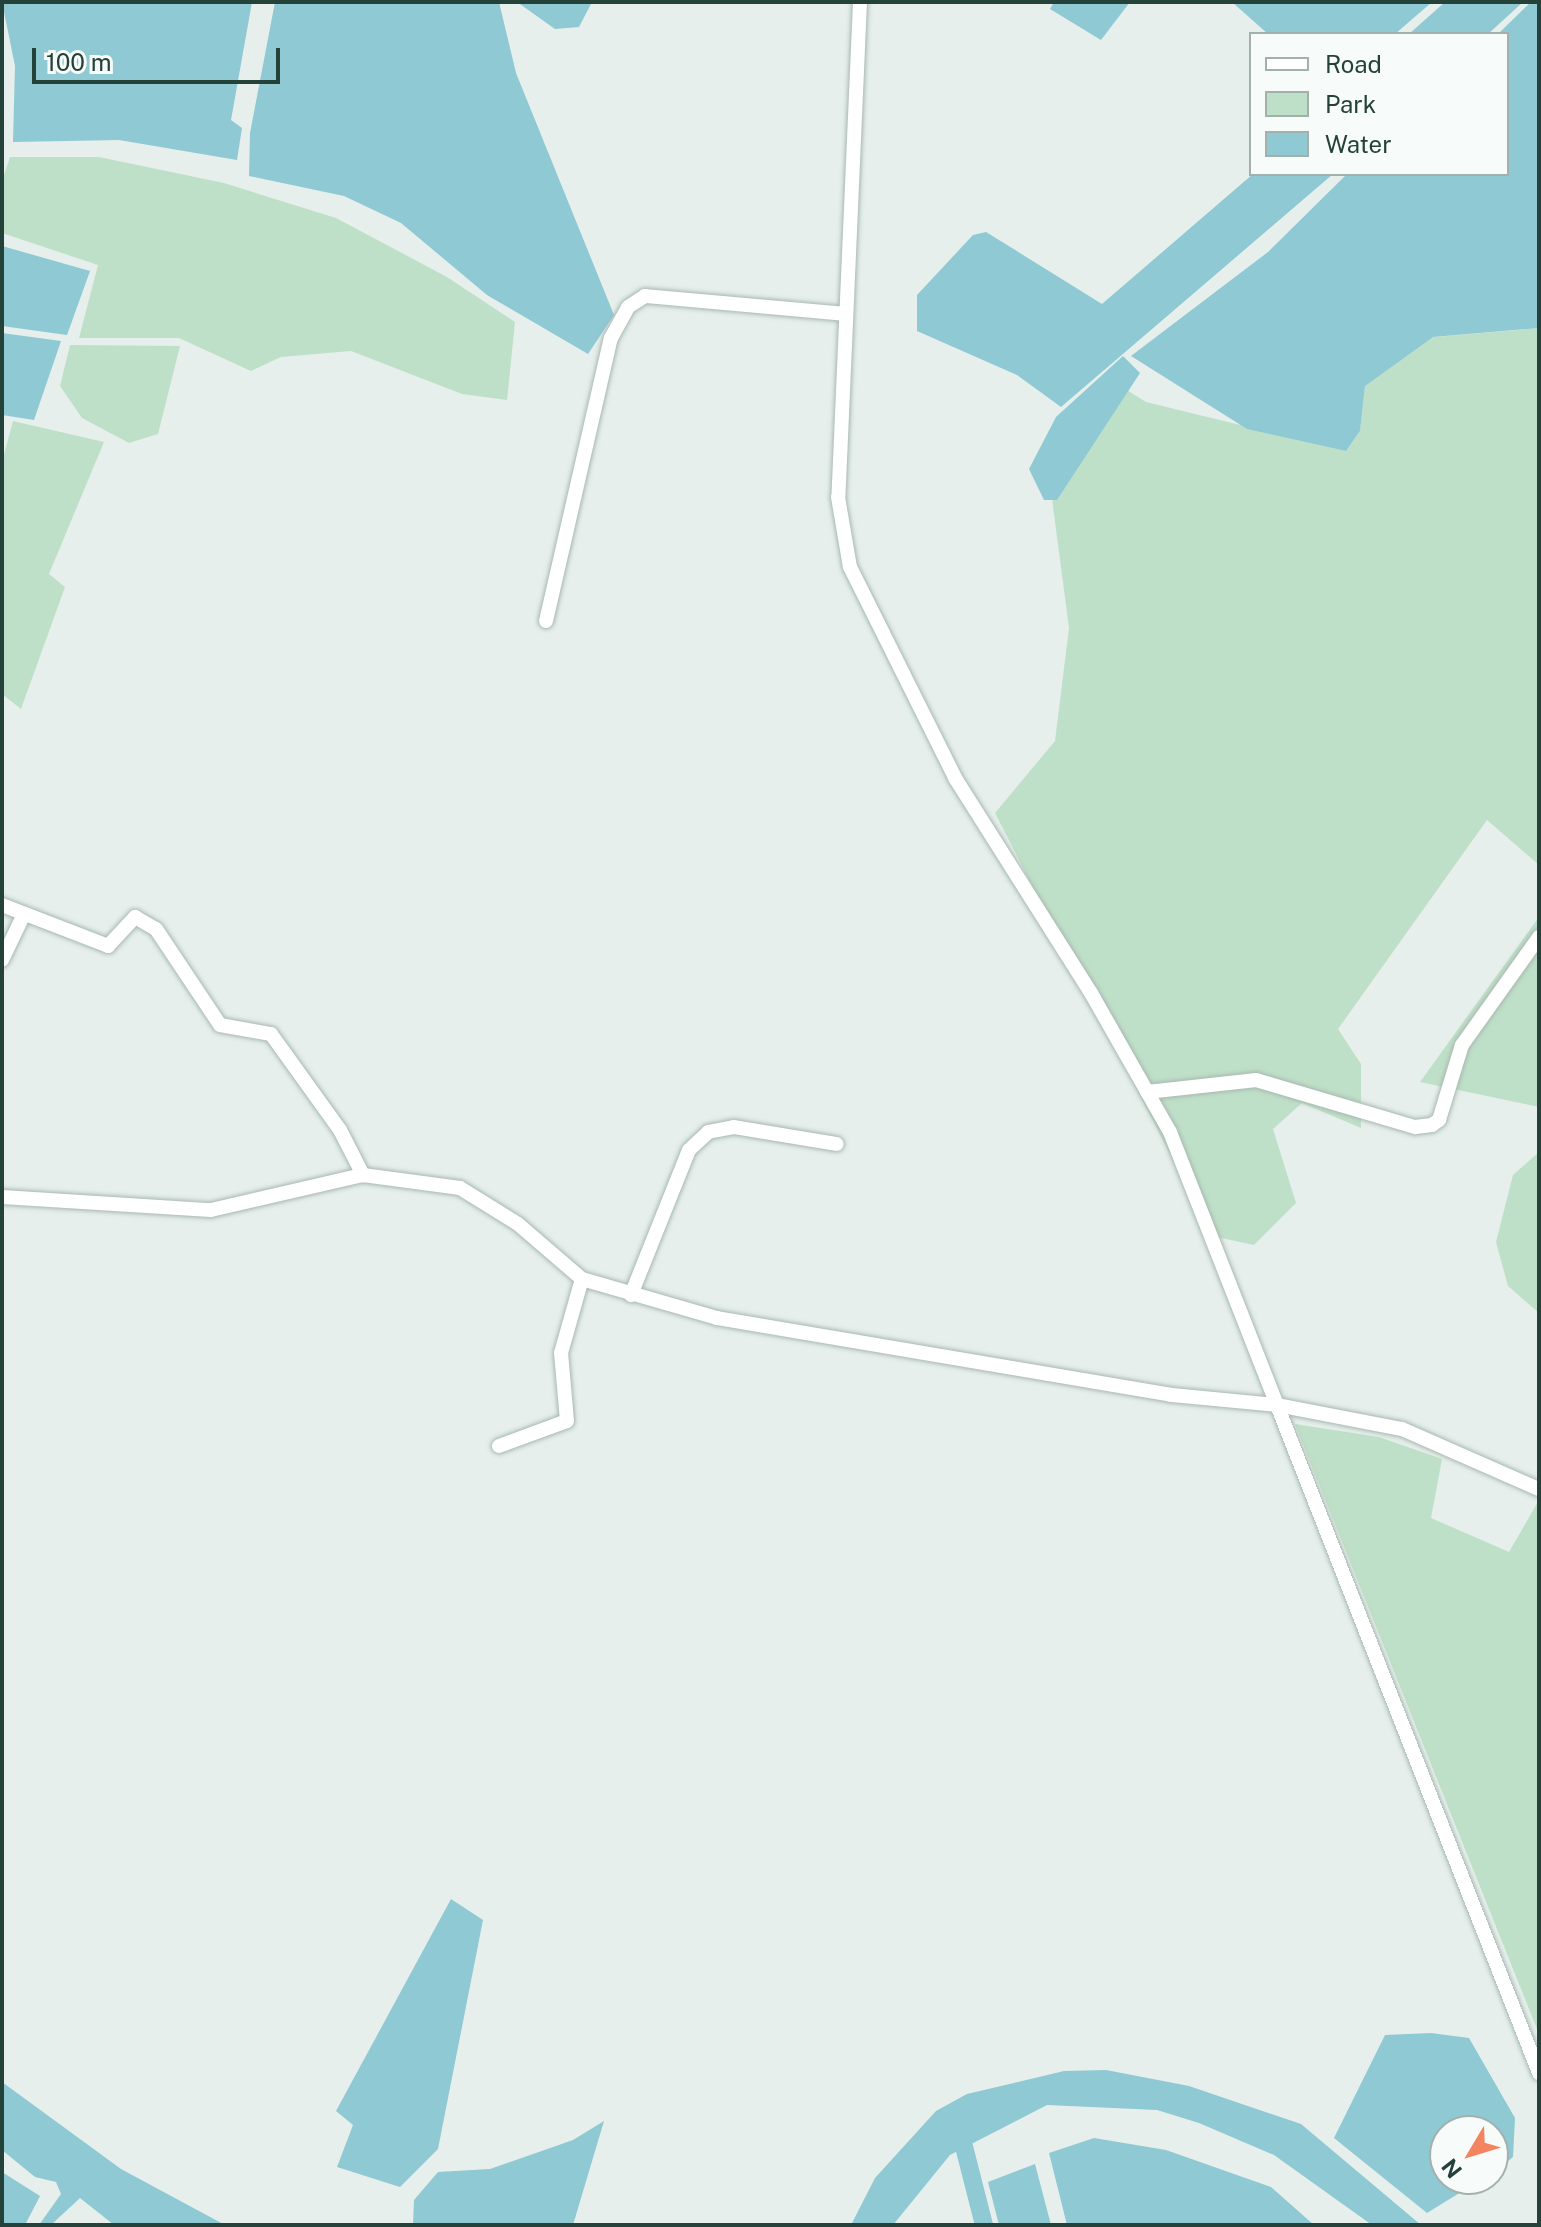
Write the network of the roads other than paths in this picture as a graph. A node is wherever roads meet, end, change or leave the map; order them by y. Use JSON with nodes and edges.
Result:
{"nodes":[{"id":1,"x":860,"y":2,"type":"edge"},
{"id":2,"x":845,"y":314,"type":"junction"},
{"id":3,"x":546,"y":621,"type":"dead end"},
{"id":4,"x":2,"y":905,"type":"edge"},
{"id":5,"x":24,"y":914,"type":"junction"},
{"id":6,"x":1539,"y":937,"type":"edge"},
{"id":7,"x":2,"y":960,"type":"edge"},
{"id":8,"x":1147,"y":1092,"type":"junction"},
{"id":9,"x":837,"y":1144,"type":"dead end"},
{"id":10,"x":363,"y":1175,"type":"junction"},
{"id":11,"x":2,"y":1197,"type":"edge"},
{"id":12,"x":582,"y":1279,"type":"junction"},
{"id":13,"x":631,"y":1295,"type":"junction"},
{"id":14,"x":1277,"y":1405,"type":"junction"},
{"id":15,"x":499,"y":1446,"type":"dead end"},
{"id":16,"x":1539,"y":1489,"type":"edge"},
{"id":17,"x":1539,"y":2073,"type":"edge"}],
"edges":[{"from":1,"to":2,"type":"street"},
{"from":2,"to":3,"type":"street"},
{"from":2,"to":8,"type":"street"},
{"from":4,"to":5,"type":"street"},
{"from":5,"to":7,"type":"street"},
{"from":5,"to":10,"type":"street"},
{"from":6,"to":8,"type":"street"},
{"from":8,"to":14,"type":"street"},
{"from":9,"to":13,"type":"street"},
{"from":10,"to":11,"type":"street"},
{"from":10,"to":12,"type":"street"},
{"from":12,"to":13,"type":"street"},
{"from":12,"to":15,"type":"street"},
{"from":13,"to":14,"type":"street"},
{"from":14,"to":16,"type":"street"},
{"from":14,"to":17,"type":"street"}]}
